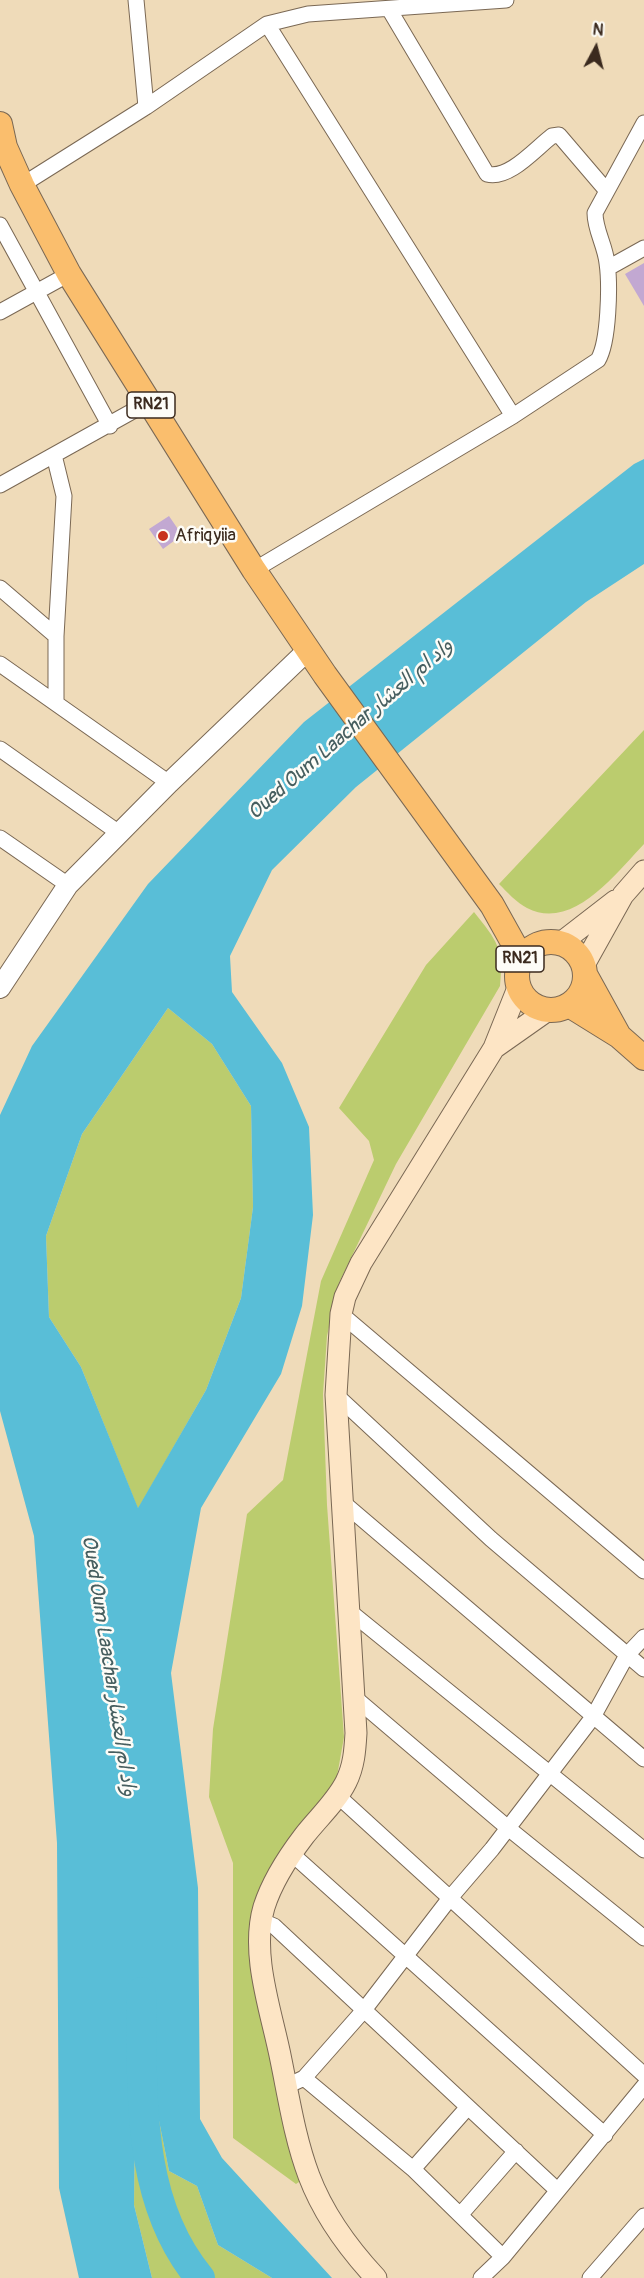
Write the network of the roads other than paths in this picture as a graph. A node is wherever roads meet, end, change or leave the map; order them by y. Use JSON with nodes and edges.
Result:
{"nodes":[{"id":1,"x":136,"y":0,"type":"edge"},
{"id":2,"x":506,"y":0,"type":"edge"},
{"id":3,"x":389,"y":9,"type":"junction"},
{"id":4,"x":267,"y":24,"type":"junction"},
{"id":5,"x":146,"y":107,"type":"junction"},
{"id":6,"x":644,"y":123,"type":"edge"},
{"id":7,"x":2,"y":140,"type":"edge"},
{"id":8,"x":22,"y":185,"type":"junction"},
{"id":9,"x":606,"y":190,"type":"junction"},
{"id":10,"x":0,"y":225,"type":"edge"},
{"id":11,"x":644,"y":249,"type":"edge"},
{"id":12,"x":608,"y":268,"type":"junction"},
{"id":13,"x":69,"y":274,"type":"junction"},
{"id":14,"x":36,"y":292,"type":"junction"},
{"id":15,"x":0,"y":312,"type":"edge"},
{"id":16,"x":149,"y":402,"type":"junction"},
{"id":17,"x":513,"y":416,"type":"junction"},
{"id":18,"x":110,"y":426,"type":"junction"},
{"id":19,"x":54,"y":454,"type":"junction"},
{"id":20,"x":0,"y":485,"type":"edge"},
{"id":21,"x":254,"y":570,"type":"junction"},
{"id":22,"x":0,"y":588,"type":"edge"},
{"id":23,"x":56,"y":636,"type":"junction"},
{"id":24,"x":308,"y":650,"type":"junction"},
{"id":25,"x":0,"y":664,"type":"edge"},
{"id":26,"x":56,"y":703,"type":"junction"},
{"id":27,"x":0,"y":749,"type":"edge"},
{"id":28,"x":169,"y":783,"type":"junction"},
{"id":29,"x":119,"y":833,"type":"junction"},
{"id":30,"x":0,"y":838,"type":"edge"},
{"id":31,"x":644,"y":871,"type":"edge"},
{"id":32,"x":68,"y":885,"type":"junction"},
{"id":33,"x":623,"y":895,"type":"junction"},
{"id":34,"x":492,"y":905,"type":"junction"},
{"id":35,"x":553,"y":942,"type":"junction"},
{"id":36,"x":521,"y":957,"type":"junction"},
{"id":37,"x":585,"y":970,"type":"junction"},
{"id":38,"x":0,"y":988,"type":"edge"},
{"id":39,"x":518,"y":988,"type":"junction"},
{"id":40,"x":559,"y":1008,"type":"junction"},
{"id":41,"x":619,"y":1036,"type":"junction"},
{"id":42,"x":494,"y":1048,"type":"junction"},
{"id":43,"x":644,"y":1058,"type":"edge"},
{"id":44,"x":341,"y":1314,"type":"junction"},
{"id":45,"x":336,"y":1395,"type":"junction"},
{"id":46,"x":340,"y":1500,"type":"junction"},
{"id":47,"x":644,"y":1571,"type":"edge"},
{"id":48,"x":348,"y":1610,"type":"junction"},
{"id":49,"x":644,"y":1637,"type":"edge"},
{"id":50,"x":627,"y":1655,"type":"junction"},
{"id":51,"x":644,"y":1669,"type":"edge"},
{"id":52,"x":354,"y":1697,"type":"junction"},
{"id":53,"x":593,"y":1717,"type":"junction"},
{"id":54,"x":644,"y":1759,"type":"edge"},
{"id":55,"x":551,"y":1773,"type":"junction"},
{"id":56,"x":338,"y":1797,"type":"junction"},
{"id":57,"x":508,"y":1828,"type":"junction"},
{"id":58,"x":644,"y":1850,"type":"edge"},
{"id":59,"x":292,"y":1854,"type":"junction"},
{"id":60,"x":450,"y":1898,"type":"junction"},
{"id":61,"x":262,"y":1921,"type":"junction"},
{"id":62,"x":644,"y":1938,"type":"edge"},
{"id":63,"x":406,"y":1956,"type":"junction"},
{"id":64,"x":364,"y":2010,"type":"junction"},
{"id":65,"x":644,"y":2074,"type":"edge"},
{"id":66,"x":295,"y":2082,"type":"junction"},
{"id":67,"x":644,"y":2086,"type":"edge"},
{"id":68,"x":468,"y":2107,"type":"junction"},
{"id":69,"x":605,"y":2134,"type":"junction"},
{"id":70,"x":516,"y":2151,"type":"junction"},
{"id":71,"x":413,"y":2169,"type":"junction"},
{"id":72,"x":557,"y":2190,"type":"junction"},
{"id":73,"x":461,"y":2214,"type":"junction"},
{"id":74,"x":644,"y":2216,"type":"edge"},
{"id":75,"x":503,"y":2257,"type":"junction"},
{"id":76,"x":376,"y":2278,"type":"edge"},
{"id":77,"x":481,"y":2278,"type":"edge"},
{"id":78,"x":590,"y":2278,"type":"edge"}],
"edges":[{"from":1,"to":5,"type":"street"},
{"from":2,"to":3,"type":"street"},
{"from":3,"to":4,"type":"street"},
{"from":3,"to":9,"type":"street"},
{"from":4,"to":5,"type":"street"},
{"from":4,"to":17,"type":"street"},
{"from":5,"to":8,"type":"street"},
{"from":6,"to":9,"type":"street"},
{"from":7,"to":8,"type":"main road","number":"RN21"},
{"from":8,"to":13,"type":"main road","number":"RN21"},
{"from":9,"to":12,"type":"street"},
{"from":10,"to":14,"type":"street"},
{"from":11,"to":12,"type":"street"},
{"from":12,"to":17,"type":"street"},
{"from":13,"to":14,"type":"street"},
{"from":13,"to":16,"type":"main road","number":"RN21"},
{"from":14,"to":15,"type":"street"},
{"from":14,"to":18,"type":"street"},
{"from":16,"to":18,"type":"street"},
{"from":16,"to":21,"type":"main road","number":"RN21"},
{"from":17,"to":21,"type":"street"},
{"from":18,"to":19,"type":"street"},
{"from":19,"to":20,"type":"street"},
{"from":19,"to":23,"type":"street"},
{"from":21,"to":24,"type":"main road","number":"RN21"},
{"from":22,"to":23,"type":"street"},
{"from":23,"to":26,"type":"street"},
{"from":24,"to":28,"type":"street"},
{"from":24,"to":34,"type":"main road","number":"RN21"},
{"from":25,"to":26,"type":"street"},
{"from":26,"to":28,"type":"street"},
{"from":27,"to":29,"type":"street"},
{"from":28,"to":29,"type":"street"},
{"from":29,"to":32,"type":"street"},
{"from":30,"to":32,"type":"street"},
{"from":31,"to":33,"type":"main road"},
{"from":32,"to":38,"type":"street"},
{"from":33,"to":35,"type":"main road"},
{"from":33,"to":37,"type":"main road"},
{"from":34,"to":35,"type":"main road","number":"RN21"},
{"from":34,"to":36,"type":"main road","number":"RN21"},
{"from":35,"to":36,"type":"main road","number":"RN21"},
{"from":35,"to":37,"type":"main road","number":"RN21"},
{"from":36,"to":39,"type":"main road","number":"RN21"},
{"from":37,"to":40,"type":"main road"},
{"from":37,"to":41,"type":"main road","number":"RN21"},
{"from":39,"to":40,"type":"main road","number":"RN21"},
{"from":39,"to":42,"type":"main road"},
{"from":40,"to":41,"type":"main road","number":"RN21"},
{"from":40,"to":42,"type":"main road"},
{"from":41,"to":43,"type":"main road","number":"RN21"},
{"from":42,"to":44,"type":"main road"},
{"from":44,"to":45,"type":"main road"},
{"from":44,"to":47,"type":"street"},
{"from":45,"to":46,"type":"main road"},
{"from":45,"to":50,"type":"street"},
{"from":46,"to":48,"type":"main road"},
{"from":46,"to":53,"type":"street"},
{"from":48,"to":52,"type":"main road"},
{"from":48,"to":55,"type":"street"},
{"from":49,"to":50,"type":"street"},
{"from":50,"to":51,"type":"street"},
{"from":50,"to":53,"type":"street"},
{"from":52,"to":56,"type":"main road"},
{"from":52,"to":57,"type":"street"},
{"from":53,"to":54,"type":"street"},
{"from":53,"to":55,"type":"street"},
{"from":55,"to":57,"type":"street"},
{"from":55,"to":58,"type":"street"},
{"from":56,"to":59,"type":"main road"},
{"from":56,"to":60,"type":"street"},
{"from":57,"to":60,"type":"street"},
{"from":57,"to":62,"type":"street"},
{"from":59,"to":61,"type":"main road"},
{"from":59,"to":63,"type":"street"},
{"from":60,"to":63,"type":"street"},
{"from":60,"to":65,"type":"street"},
{"from":61,"to":64,"type":"street"},
{"from":61,"to":66,"type":"main road"},
{"from":63,"to":64,"type":"street"},
{"from":63,"to":69,"type":"street"},
{"from":64,"to":66,"type":"street"},
{"from":64,"to":68,"type":"street"},
{"from":66,"to":71,"type":"street"},
{"from":66,"to":76,"type":"main road"},
{"from":67,"to":69,"type":"street"},
{"from":68,"to":70,"type":"street"},
{"from":68,"to":71,"type":"street"},
{"from":69,"to":72,"type":"street"},
{"from":70,"to":72,"type":"street"},
{"from":70,"to":73,"type":"street"},
{"from":71,"to":73,"type":"street"},
{"from":72,"to":75,"type":"street"},
{"from":73,"to":75,"type":"street"},
{"from":74,"to":78,"type":"street"},
{"from":75,"to":77,"type":"street"}]}
